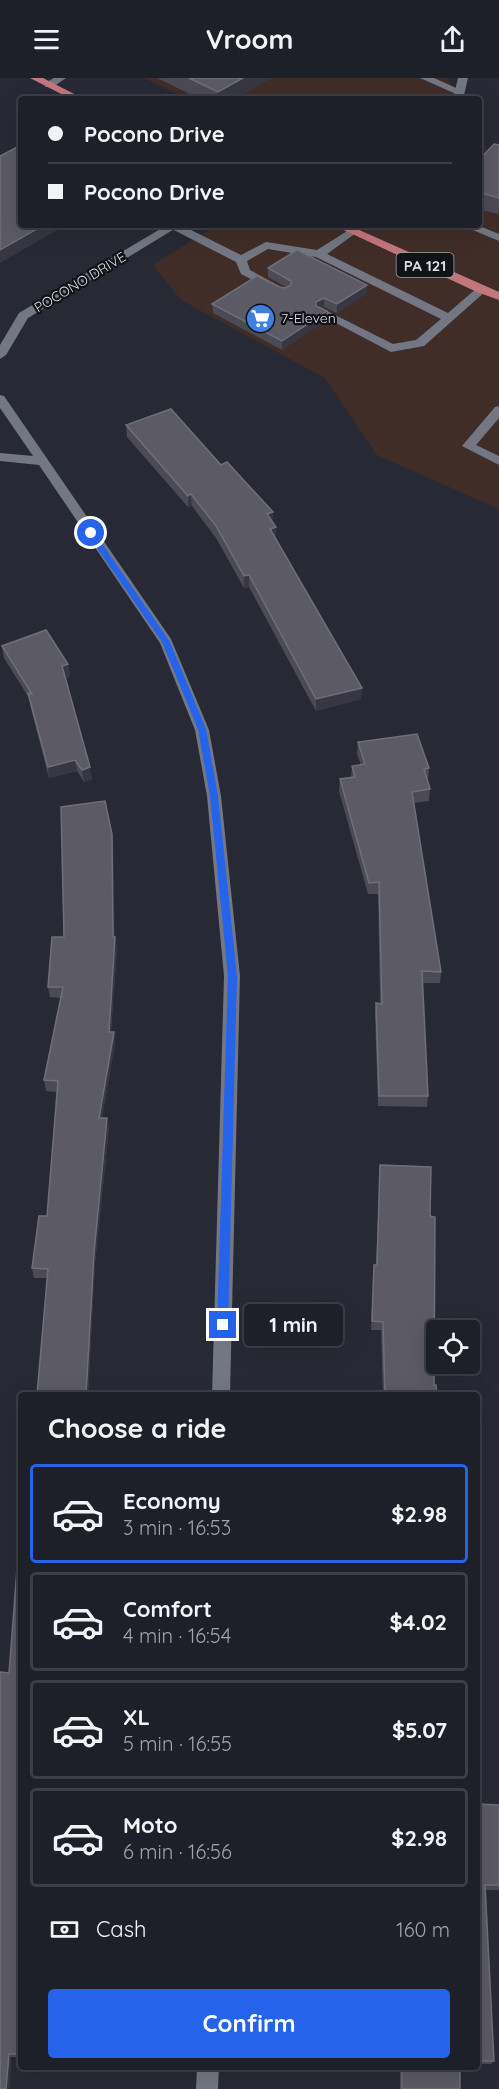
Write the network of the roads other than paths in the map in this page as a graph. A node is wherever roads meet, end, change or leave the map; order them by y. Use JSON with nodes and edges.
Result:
{"nodes":[{"id":1,"x":35,"y":78,"type":"edge"},
{"id":2,"x":61,"y":78,"type":"edge"},
{"id":3,"x":425,"y":78,"type":"edge"},
{"id":4,"x":463,"y":78,"type":"edge"},
{"id":5,"x":49,"y":85,"type":"junction"},
{"id":6,"x":459,"y":95,"type":"edge"},
{"id":7,"x":73,"y":96,"type":"edge"},
{"id":8,"x":170,"y":228,"type":"edge"},
{"id":9,"x":181,"y":228,"type":"edge"},
{"id":10,"x":356,"y":228,"type":"edge"},
{"id":11,"x":474,"y":228,"type":"edge"},
{"id":12,"x":499,"y":238,"type":"edge"},
{"id":13,"x":319,"y":254,"type":"junction"},
{"id":14,"x":241,"y":260,"type":"junction"},
{"id":15,"x":338,"y":263,"type":"junction"},
{"id":16,"x":325,"y":273,"type":"edge"},
{"id":17,"x":374,"y":281,"type":"junction"},
{"id":18,"x":481,"y":290,"type":"junction"},
{"id":19,"x":360,"y":291,"type":"edge"},
{"id":20,"x":284,"y":292,"type":"edge"},
{"id":21,"x":499,"y":296,"type":"edge"},
{"id":22,"x":407,"y":297,"type":"junction"},
{"id":23,"x":393,"y":307,"type":"dead end"},
{"id":24,"x":327,"y":313,"type":"edge"},
{"id":25,"x":449,"y":318,"type":"junction"},
{"id":26,"x":0,"y":355,"type":"edge"},
{"id":27,"x":0,"y":399,"type":"edge"},
{"id":28,"x":499,"y":410,"type":"edge"},
{"id":29,"x":0,"y":457,"type":"edge"},
{"id":30,"x":41,"y":461,"type":"junction"},
{"id":31,"x":499,"y":462,"type":"edge"},
{"id":32,"x":220,"y":1392,"type":"edge"},
{"id":33,"x":208,"y":2070,"type":"edge"},
{"id":34,"x":207,"y":2089,"type":"edge"}],
"edges":[{"from":1,"to":5,"type":"main road"},
{"from":2,"to":5,"type":"street"},
{"from":3,"to":6,"type":"street"},
{"from":4,"to":6,"type":"street"},
{"from":5,"to":7,"type":"main road"},
{"from":8,"to":26,"type":"street","name":"POCONO DRIVE"},
{"from":9,"to":14,"type":"street"},
{"from":10,"to":13,"type":"street"},
{"from":10,"to":18,"type":"main road","number":"PA 121"},
{"from":11,"to":12,"type":"street"},
{"from":13,"to":14,"type":"street"},
{"from":13,"to":15,"type":"street"},
{"from":14,"to":20,"type":"street"},
{"from":15,"to":16,"type":"street"},
{"from":15,"to":17,"type":"street"},
{"from":17,"to":19,"type":"street"},
{"from":17,"to":22,"type":"street"},
{"from":18,"to":21,"type":"main road","number":"PA 121"},
{"from":18,"to":25,"type":"street"},
{"from":22,"to":23,"type":"street"},
{"from":22,"to":25,"type":"street"},
{"from":24,"to":25,"type":"street"},
{"from":27,"to":30,"type":"street"},
{"from":28,"to":31,"type":"street"},
{"from":29,"to":30,"type":"street"},
{"from":30,"to":32,"type":"street"},
{"from":33,"to":34,"type":"street"}]}
